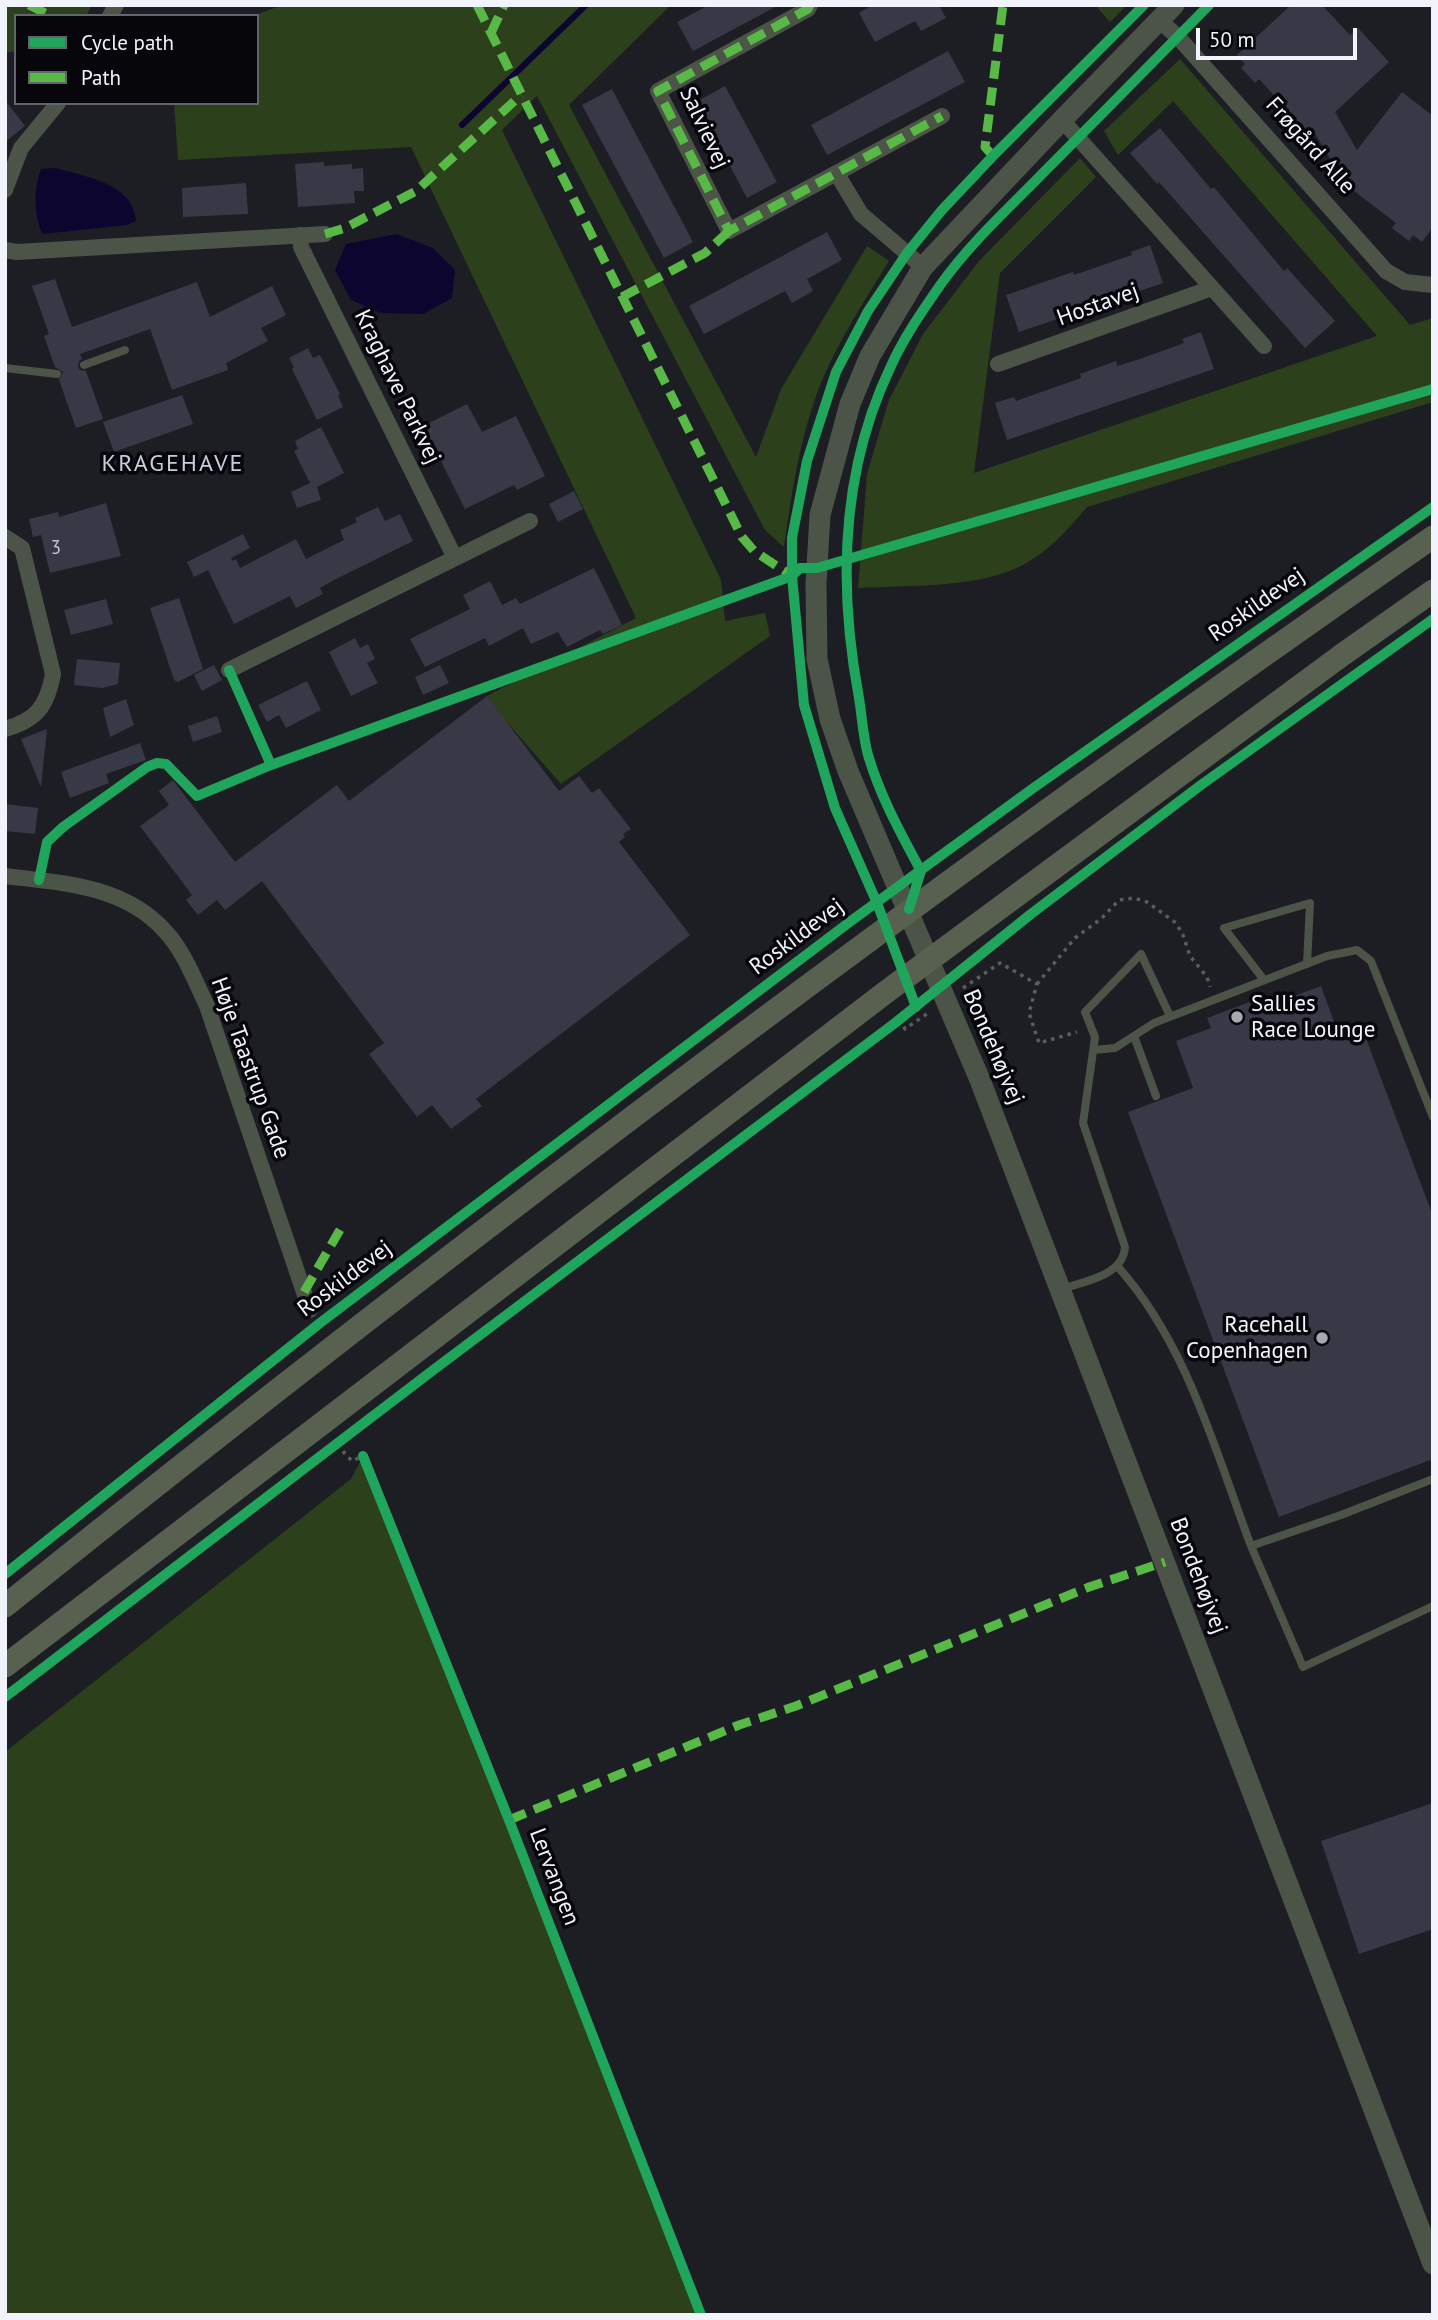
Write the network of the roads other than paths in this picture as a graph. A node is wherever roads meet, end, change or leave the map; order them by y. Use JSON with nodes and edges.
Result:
{"nodes":[{"id":1,"x":810,"y":5,"type":"edge"},
{"id":2,"x":1166,"y":13,"type":"edge"},
{"id":3,"x":56,"y":105,"type":"edge"},
{"id":4,"x":942,"y":116,"type":"dead end"},
{"id":5,"x":1062,"y":120,"type":"junction"},
{"id":6,"x":837,"y":174,"type":"junction"},
{"id":7,"x":5,"y":190,"type":"edge"},
{"id":8,"x":325,"y":233,"type":"dead end"},
{"id":9,"x":300,"y":235,"type":"junction"},
{"id":10,"x":5,"y":250,"type":"edge"},
{"id":11,"x":923,"y":267,"type":"junction"},
{"id":12,"x":1433,"y":285,"type":"edge"},
{"id":13,"x":1212,"y":288,"type":"junction"},
{"id":14,"x":1264,"y":346,"type":"dead end"},
{"id":15,"x":125,"y":350,"type":"dead end"},
{"id":16,"x":998,"y":364,"type":"dead end"},
{"id":17,"x":84,"y":365,"type":"dead end"},
{"id":18,"x":5,"y":368,"type":"edge"},
{"id":19,"x":57,"y":374,"type":"dead end"},
{"id":20,"x":530,"y":521,"type":"dead end"},
{"id":21,"x":5,"y":537,"type":"edge"},
{"id":22,"x":1433,"y":537,"type":"edge"},
{"id":23,"x":455,"y":558,"type":"junction"},
{"id":24,"x":1433,"y":592,"type":"edge"},
{"id":25,"x":229,"y":670,"type":"dead end"},
{"id":26,"x":5,"y":729,"type":"edge"},
{"id":27,"x":5,"y":876,"type":"edge"},
{"id":28,"x":909,"y":909,"type":"junction"},
{"id":29,"x":929,"y":961,"type":"junction"},
{"id":30,"x":1307,"y":964,"type":"junction"},
{"id":31,"x":1264,"y":980,"type":"junction"},
{"id":32,"x":1170,"y":1016,"type":"junction"},
{"id":33,"x":1134,"y":1036,"type":"junction"},
{"id":34,"x":1094,"y":1050,"type":"junction"},
{"id":35,"x":1156,"y":1096,"type":"dead end"},
{"id":36,"x":1433,"y":1117,"type":"edge"},
{"id":37,"x":1118,"y":1267,"type":"junction"},
{"id":38,"x":1060,"y":1290,"type":"junction"},
{"id":39,"x":310,"y":1310,"type":"dead end"},
{"id":40,"x":1433,"y":1479,"type":"edge"},
{"id":41,"x":1251,"y":1546,"type":"junction"},
{"id":42,"x":5,"y":1606,"type":"edge"},
{"id":43,"x":1433,"y":1606,"type":"edge"},
{"id":44,"x":5,"y":1666,"type":"edge"},
{"id":45,"x":1433,"y":2264,"type":"edge"}],
"edges":[{"from":1,"to":6,"type":"street","name":"Salvievej"},
{"from":2,"to":5,"type":"street","name":"Frøgård Alle"},
{"from":2,"to":12,"type":"street","name":"Frøgård Alle"},
{"from":3,"to":7,"type":"street"},
{"from":4,"to":6,"type":"street","name":"Salvievej"},
{"from":5,"to":11,"type":"street","name":"Frøgård Alle"},
{"from":5,"to":13,"type":"street"},
{"from":6,"to":11,"type":"street"},
{"from":8,"to":9,"type":"street"},
{"from":9,"to":10,"type":"street"},
{"from":9,"to":23,"type":"street","name":"Kraghave Parkvej"},
{"from":11,"to":28,"type":"street","name":"Frøgård Alle"},
{"from":13,"to":14,"type":"street"},
{"from":13,"to":16,"type":"street","name":"Hostavej"},
{"from":15,"to":17,"type":"lane"},
{"from":18,"to":19,"type":"lane"},
{"from":20,"to":23,"type":"street"},
{"from":21,"to":26,"type":"street"},
{"from":22,"to":28,"type":"main road","name":"Roskildevej"},
{"from":23,"to":25,"type":"street"},
{"from":24,"to":29,"type":"main road"},
{"from":27,"to":39,"type":"street","name":"Høje Taastrup Gade"},
{"from":28,"to":29,"type":"street","name":"Bondehøjvej"},
{"from":28,"to":42,"type":"main road","name":"Roskildevej"},
{"from":29,"to":38,"type":"street","name":"Bondehøjvej"},
{"from":29,"to":44,"type":"main road"},
{"from":30,"to":31,"type":"lane"},
{"from":30,"to":31,"type":"lane"},
{"from":30,"to":36,"type":"lane"},
{"from":31,"to":32,"type":"lane"},
{"from":32,"to":33,"type":"lane"},
{"from":32,"to":34,"type":"lane"},
{"from":33,"to":34,"type":"lane"},
{"from":33,"to":35,"type":"lane"},
{"from":34,"to":37,"type":"lane"},
{"from":37,"to":38,"type":"lane"},
{"from":37,"to":41,"type":"lane"},
{"from":38,"to":45,"type":"street","name":"Bondehøjvej"},
{"from":40,"to":41,"type":"lane"},
{"from":41,"to":43,"type":"lane"}]}
